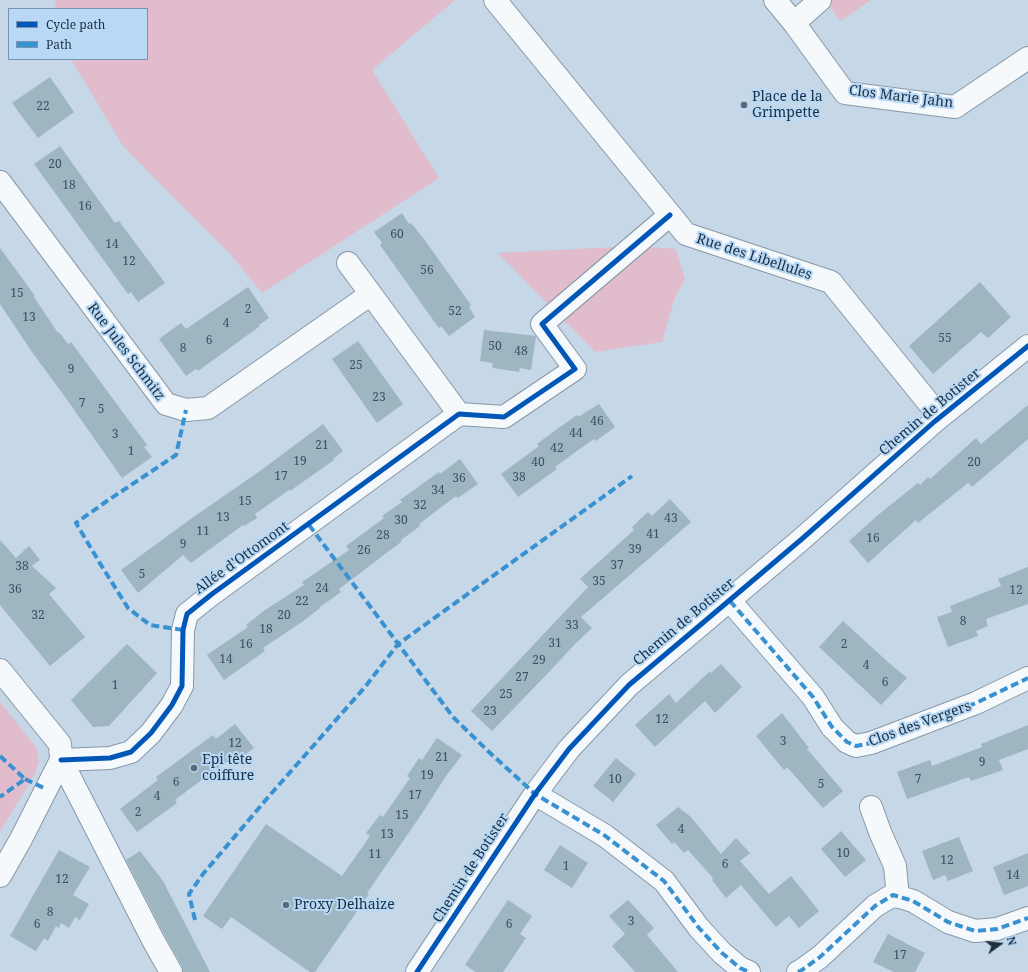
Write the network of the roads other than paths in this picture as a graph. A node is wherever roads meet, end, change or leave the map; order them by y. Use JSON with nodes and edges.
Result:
{"nodes":[{"id":1,"x":495,"y":0,"type":"edge"},
{"id":2,"x":775,"y":0,"type":"edge"},
{"id":3,"x":820,"y":0,"type":"edge"},
{"id":4,"x":794,"y":23,"type":"junction"},
{"id":5,"x":1028,"y":58,"type":"edge"},
{"id":6,"x":0,"y":182,"type":"edge"},
{"id":7,"x":670,"y":215,"type":"junction"},
{"id":8,"x":348,"y":263,"type":"dead end"},
{"id":9,"x":371,"y":294,"type":"junction"},
{"id":10,"x":1028,"y":346,"type":"edge"},
{"id":11,"x":459,"y":414,"type":"junction"},
{"id":12,"x":940,"y":417,"type":"junction"},
{"id":13,"x":730,"y":601,"type":"junction"},
{"id":14,"x":0,"y":670,"type":"edge"},
{"id":15,"x":1028,"y":678,"type":"edge"},
{"id":16,"x":61,"y":760,"type":"junction"},
{"id":17,"x":535,"y":794,"type":"junction"},
{"id":18,"x":871,"y":807,"type":"dead end"},
{"id":19,"x":0,"y":876,"type":"edge"},
{"id":20,"x":898,"y":897,"type":"junction"},
{"id":21,"x":1028,"y":918,"type":"edge"},
{"id":22,"x":171,"y":972,"type":"edge"},
{"id":23,"x":417,"y":972,"type":"edge"},
{"id":24,"x":749,"y":972,"type":"edge"},
{"id":25,"x":798,"y":972,"type":"edge"}],
"edges":[{"from":1,"to":7,"type":"street","name":"Rue des Libellules"},
{"from":2,"to":4,"type":"street","name":"Clos Marie Jahn"},
{"from":3,"to":4,"type":"street"},
{"from":4,"to":5,"type":"street","name":"Clos Marie Jahn"},
{"from":6,"to":9,"type":"street","name":"Rue Jules Schmitz"},
{"from":7,"to":11,"type":"street"},
{"from":7,"to":12,"type":"street","name":"Rue des Libellules"},
{"from":8,"to":9,"type":"street"},
{"from":9,"to":11,"type":"street"},
{"from":10,"to":12,"type":"street","name":"Chemin de Botister"},
{"from":11,"to":16,"type":"street","name":"Allée d'Ottomont"},
{"from":12,"to":13,"type":"street","name":"Chemin de Botister"},
{"from":13,"to":15,"type":"street","name":"Clos des Vergers"},
{"from":13,"to":17,"type":"street","name":"Chemin de Botister"},
{"from":14,"to":16,"type":"street"},
{"from":16,"to":19,"type":"street"},
{"from":16,"to":22,"type":"street"},
{"from":17,"to":23,"type":"street","name":"Chemin de Botister"},
{"from":17,"to":24,"type":"street"},
{"from":18,"to":20,"type":"street"},
{"from":20,"to":21,"type":"street"},
{"from":20,"to":25,"type":"street"}]}
